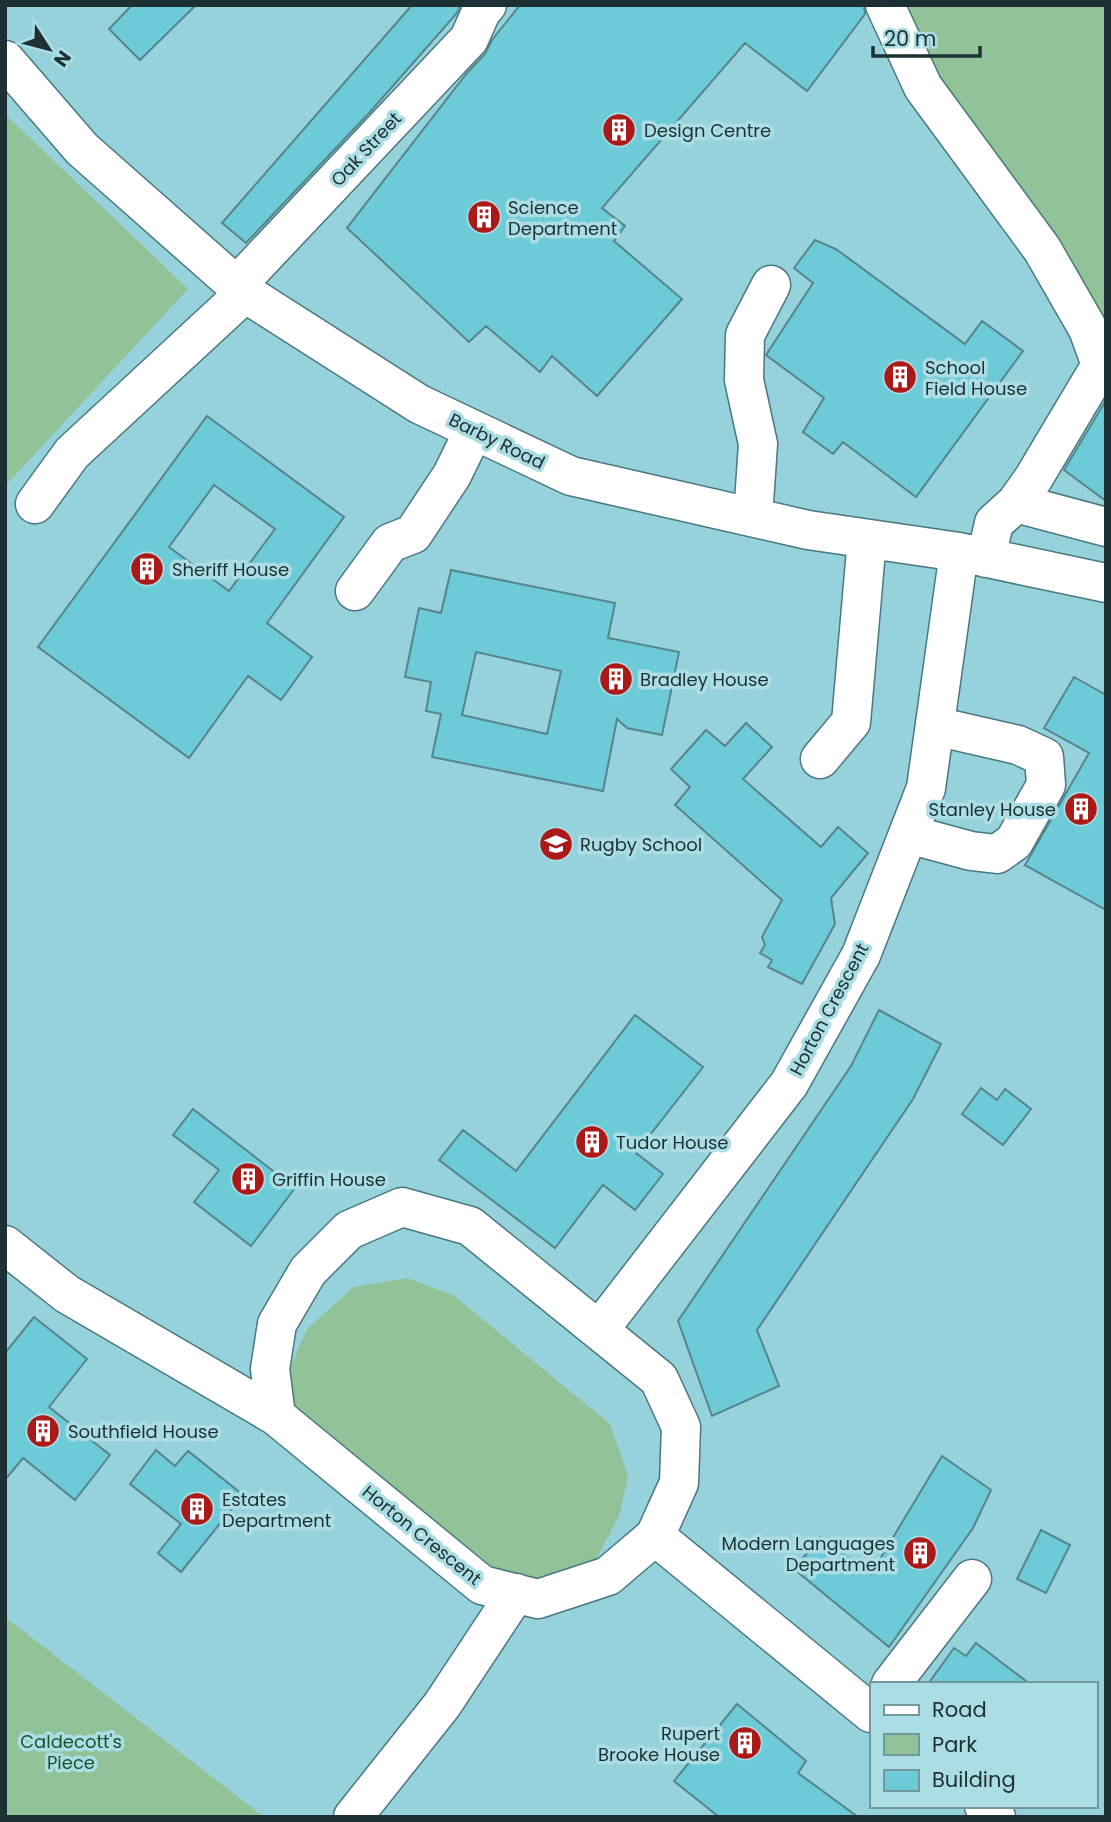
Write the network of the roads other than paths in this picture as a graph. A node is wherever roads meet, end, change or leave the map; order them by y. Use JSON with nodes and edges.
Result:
{"nodes":[{"id":1,"x":885,"y":5,"type":"edge"},
{"id":2,"x":479,"y":7,"type":"edge"},
{"id":3,"x":5,"y":60,"type":"edge"},
{"id":4,"x":771,"y":285,"type":"dead end"},
{"id":5,"x":241,"y":290,"type":"junction"},
{"id":6,"x":474,"y":430,"type":"junction"},
{"id":7,"x":1016,"y":503,"type":"junction"},
{"id":8,"x":34,"y":504,"type":"dead end"},
{"id":9,"x":753,"y":517,"type":"junction"},
{"id":10,"x":1106,"y":527,"type":"edge"},
{"id":11,"x":867,"y":539,"type":"junction"},
{"id":12,"x":973,"y":555,"type":"junction"},
{"id":13,"x":1106,"y":583,"type":"edge"},
{"id":14,"x":355,"y":591,"type":"dead end"},
{"id":15,"x":935,"y":726,"type":"junction"},
{"id":16,"x":820,"y":759,"type":"dead end"},
{"id":17,"x":908,"y":834,"type":"junction"},
{"id":18,"x":5,"y":1245,"type":"edge"},
{"id":19,"x":599,"y":1330,"type":"junction"},
{"id":20,"x":276,"y":1416,"type":"junction"},
{"id":21,"x":655,"y":1536,"type":"junction"},
{"id":22,"x":972,"y":1579,"type":"dead end"},
{"id":23,"x":516,"y":1593,"type":"junction"},
{"id":24,"x":893,"y":1682,"type":"edge"},
{"id":25,"x":870,"y":1699,"type":"edge"},
{"id":26,"x":353,"y":1817,"type":"edge"}],
"edges":[{"from":1,"to":7,"type":"street","name":"Horton Crescent"},
{"from":2,"to":5,"type":"street","name":"Oak Street"},
{"from":3,"to":5,"type":"street","name":"Barby Road"},
{"from":4,"to":9,"type":"street"},
{"from":5,"to":6,"type":"street","name":"Barby Road"},
{"from":5,"to":8,"type":"street","name":"Oak Street"},
{"from":6,"to":9,"type":"street","name":"Barby Road"},
{"from":6,"to":14,"type":"street"},
{"from":7,"to":10,"type":"street"},
{"from":7,"to":12,"type":"street","name":"Horton Crescent"},
{"from":9,"to":11,"type":"street","name":"Barby Road"},
{"from":11,"to":12,"type":"street","name":"Barby Road"},
{"from":11,"to":16,"type":"street"},
{"from":12,"to":13,"type":"street","name":"Barby Road"},
{"from":12,"to":15,"type":"street","name":"Horton Crescent"},
{"from":15,"to":17,"type":"street","name":"Horton Crescent"},
{"from":15,"to":17,"type":"street"},
{"from":17,"to":19,"type":"street","name":"Horton Crescent"},
{"from":18,"to":20,"type":"street","name":"Horton Crescent"},
{"from":19,"to":20,"type":"street","name":"Horton Crescent"},
{"from":19,"to":21,"type":"street","name":"Horton Crescent"},
{"from":20,"to":23,"type":"street","name":"Horton Crescent"},
{"from":21,"to":23,"type":"street","name":"Horton Crescent"},
{"from":21,"to":25,"type":"street"},
{"from":22,"to":24,"type":"street"},
{"from":23,"to":26,"type":"street"}]}
